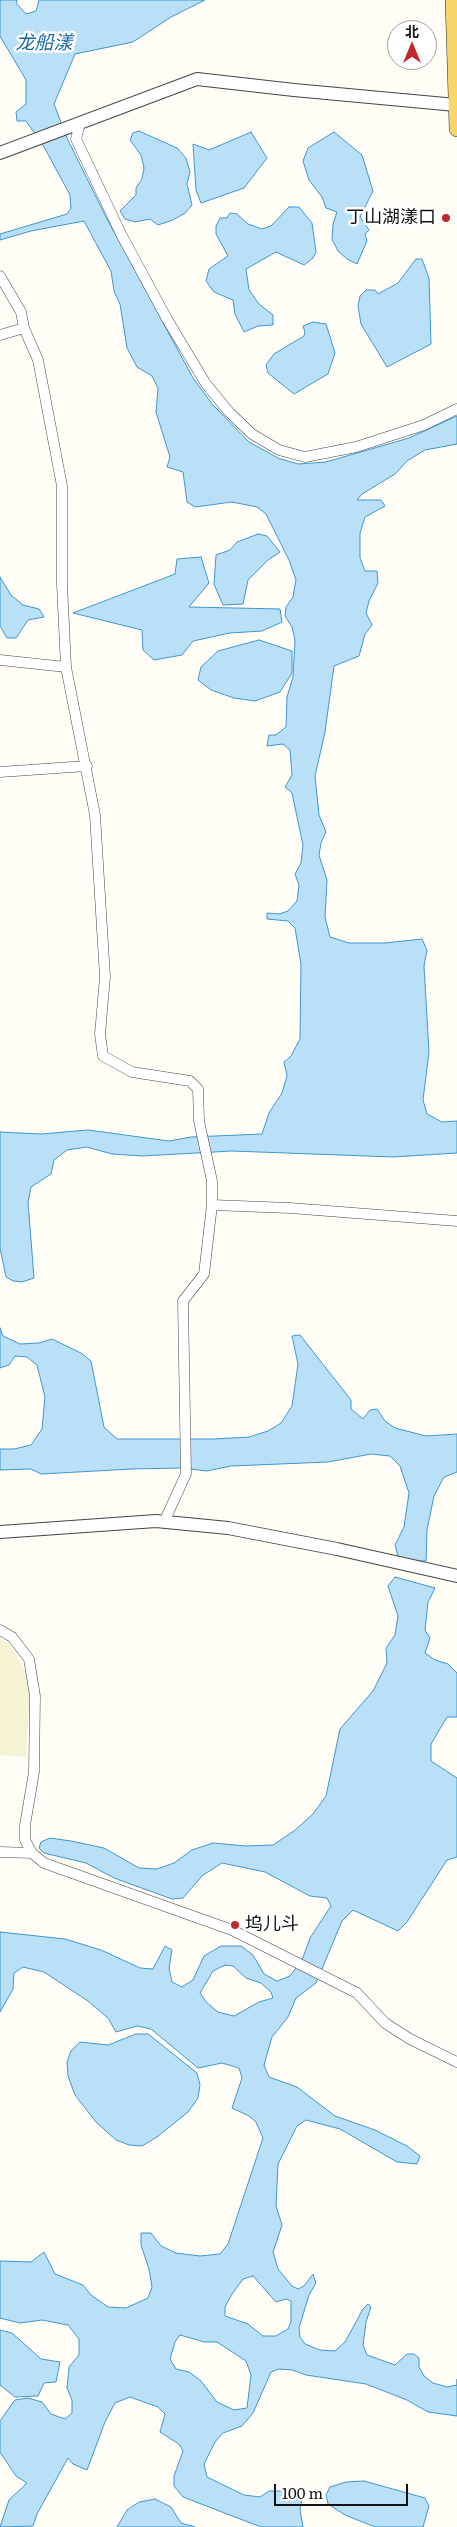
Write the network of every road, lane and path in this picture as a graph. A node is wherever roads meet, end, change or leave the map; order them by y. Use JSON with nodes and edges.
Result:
{"nodes":[{"id":1,"x":453,"y":0,"type":"edge"},
{"id":2,"x":457,"y":105,"type":"edge"},
{"id":3,"x":80,"y":123,"type":"junction"},
{"id":4,"x":457,"y":129,"type":"edge"},
{"id":5,"x":0,"y":153,"type":"edge"},
{"id":6,"x":0,"y":276,"type":"edge"},
{"id":7,"x":24,"y":328,"type":"junction"},
{"id":8,"x":0,"y":335,"type":"edge"},
{"id":9,"x":457,"y":409,"type":"edge"},
{"id":10,"x":0,"y":660,"type":"edge"},
{"id":11,"x":66,"y":667,"type":"junction"},
{"id":12,"x":87,"y":766,"type":"junction"},
{"id":13,"x":0,"y":772,"type":"edge"},
{"id":14,"x":212,"y":1205,"type":"junction"},
{"id":15,"x":457,"y":1221,"type":"edge"},
{"id":16,"x":164,"y":1522,"type":"junction"},
{"id":17,"x":0,"y":1532,"type":"edge"},
{"id":18,"x":457,"y":1576,"type":"edge"},
{"id":19,"x":0,"y":1630,"type":"edge"},
{"id":20,"x":0,"y":1852,"type":"edge"},
{"id":21,"x":32,"y":1853,"type":"junction"},
{"id":22,"x":457,"y":2062,"type":"edge"}],
"edges":[{"from":1,"to":2,"type":"main road"},
{"from":2,"to":3,"type":"street"},
{"from":2,"to":4,"type":"main road"},
{"from":3,"to":5,"type":"street"},
{"from":3,"to":9,"type":"street"},
{"from":6,"to":7,"type":"street"},
{"from":7,"to":8,"type":"street"},
{"from":7,"to":11,"type":"street"},
{"from":10,"to":11,"type":"street"},
{"from":11,"to":12,"type":"street"},
{"from":12,"to":13,"type":"street"},
{"from":12,"to":14,"type":"street"},
{"from":14,"to":15,"type":"street"},
{"from":14,"to":16,"type":"street"},
{"from":16,"to":17,"type":"street"},
{"from":16,"to":18,"type":"street"},
{"from":19,"to":21,"type":"street"},
{"from":20,"to":21,"type":"street"},
{"from":21,"to":22,"type":"street"}]}
